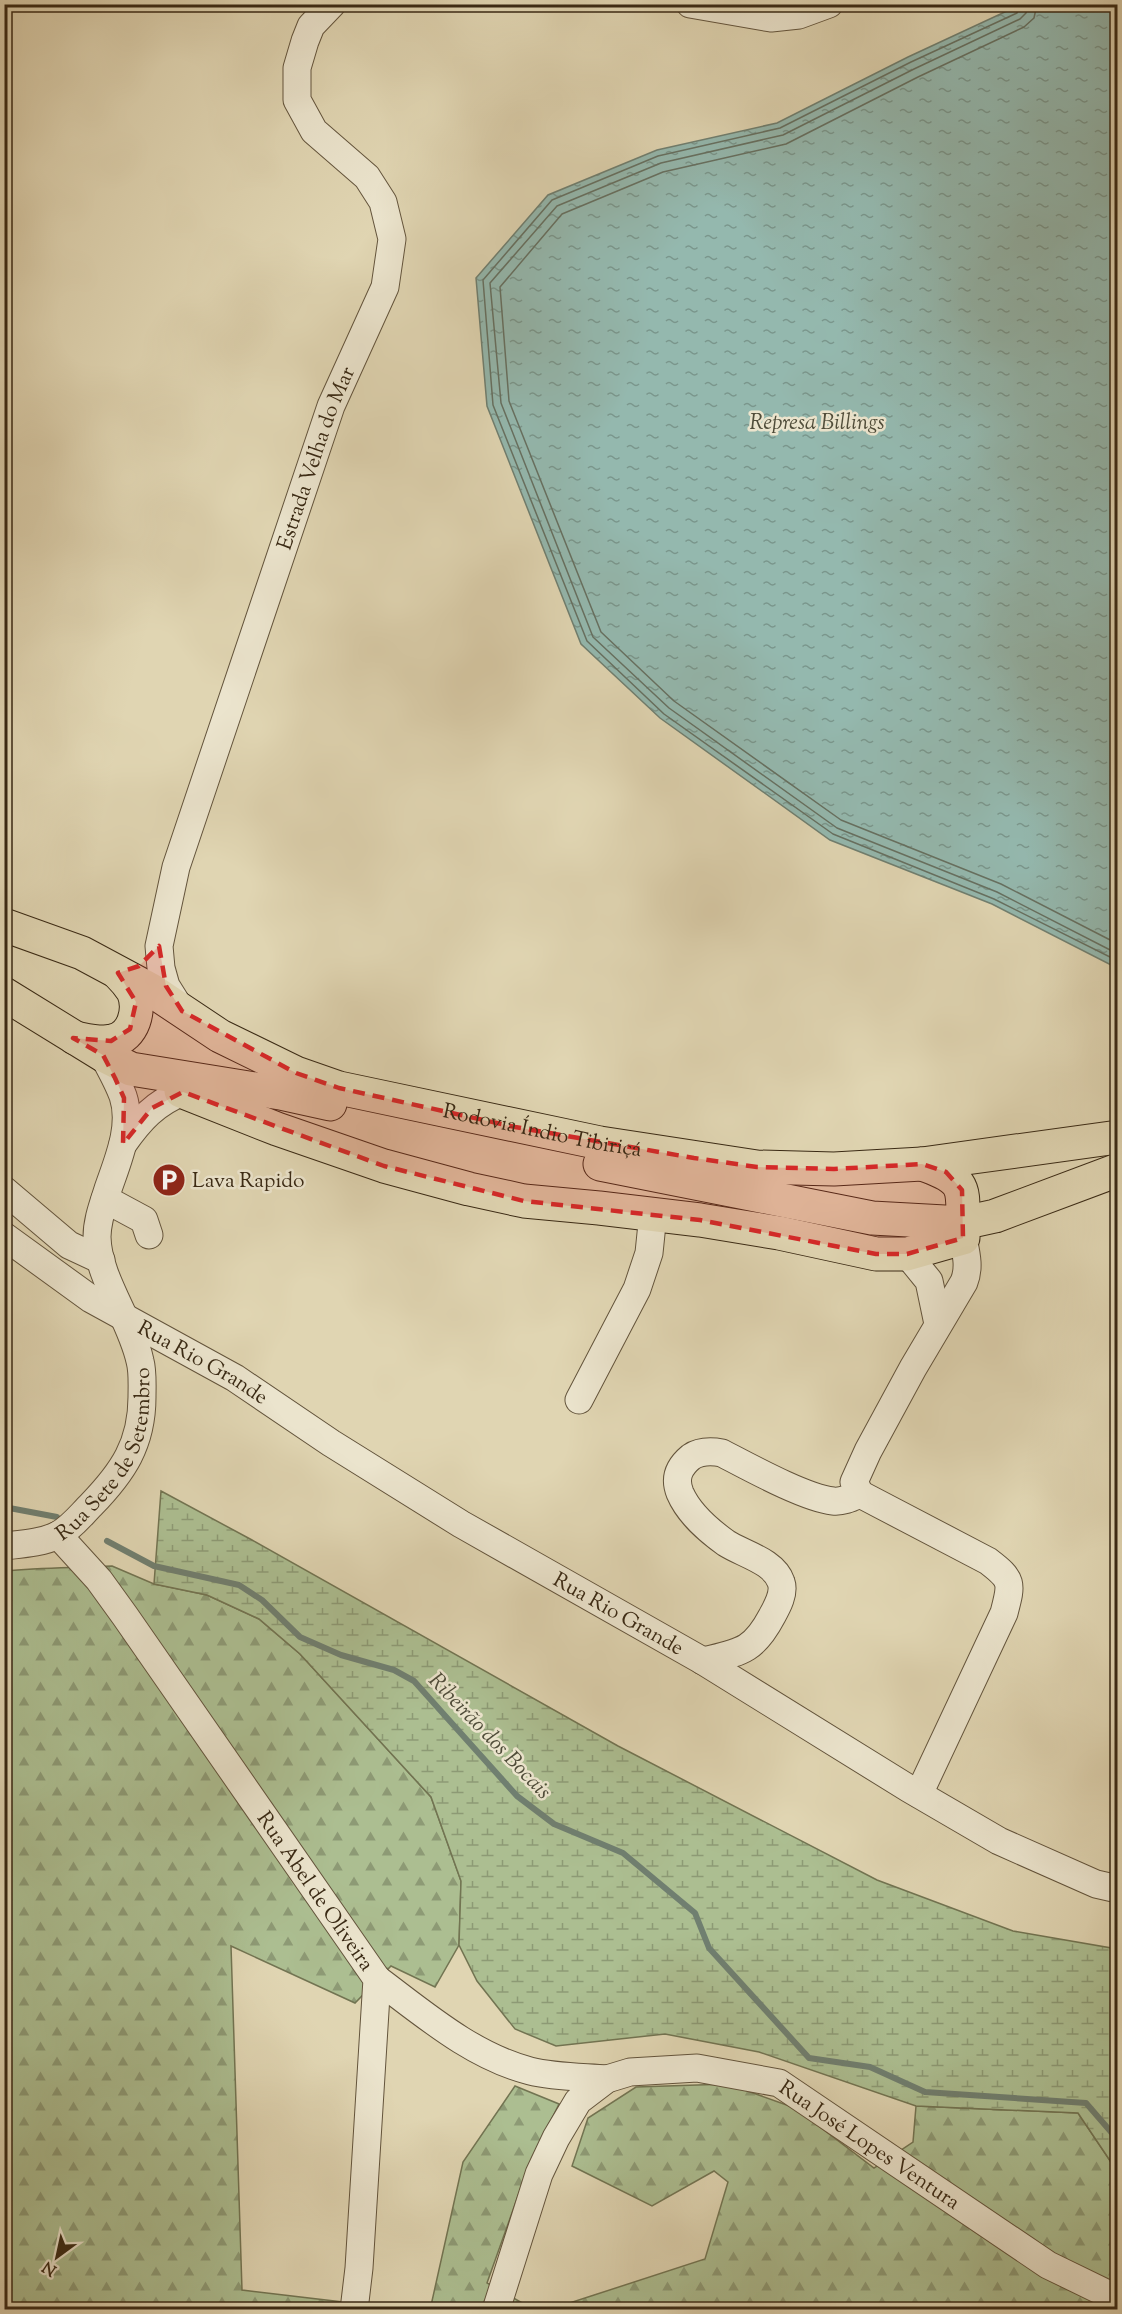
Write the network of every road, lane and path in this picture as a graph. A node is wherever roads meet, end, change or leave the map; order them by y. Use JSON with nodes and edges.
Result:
{"nodes":[{"id":1,"x":332,"y":4,"type":"edge"},
{"id":2,"x":690,"y":4,"type":"edge"},
{"id":3,"x":829,"y":4,"type":"edge"},
{"id":4,"x":4,"y":925,"type":"edge"},
{"id":5,"x":159,"y":946,"type":"junction"},
{"id":6,"x":118,"y":972,"type":"junction"},
{"id":7,"x":4,"y":994,"type":"edge"},
{"id":8,"x":182,"y":1011,"type":"junction"},
{"id":9,"x":73,"y":1038,"type":"junction"},
{"id":10,"x":117,"y":1062,"type":"junction"},
{"id":11,"x":183,"y":1092,"type":"junction"},
{"id":12,"x":1118,"y":1137,"type":"edge"},
{"id":13,"x":123,"y":1144,"type":"junction"},
{"id":14,"x":922,"y":1164,"type":"junction"},
{"id":15,"x":1118,"y":1170,"type":"edge"},
{"id":16,"x":4,"y":1190,"type":"edge"},
{"id":17,"x":105,"y":1199,"type":"junction"},
{"id":18,"x":653,"y":1214,"type":"junction"},
{"id":19,"x":963,"y":1230,"type":"junction"},
{"id":20,"x":149,"y":1235,"type":"dead end"},
{"id":21,"x":4,"y":1236,"type":"edge"},
{"id":22,"x":907,"y":1254,"type":"junction"},
{"id":23,"x":101,"y":1260,"type":"junction"},
{"id":24,"x":127,"y":1320,"type":"junction"},
{"id":25,"x":938,"y":1324,"type":"junction"},
{"id":26,"x":579,"y":1400,"type":"dead end"},
{"id":27,"x":860,"y":1494,"type":"junction"},
{"id":28,"x":58,"y":1535,"type":"junction"},
{"id":29,"x":4,"y":1546,"type":"edge"},
{"id":30,"x":703,"y":1661,"type":"junction"},
{"id":31,"x":919,"y":1794,"type":"junction"},
{"id":32,"x":1118,"y":1889,"type":"edge"},
{"id":33,"x":377,"y":1979,"type":"junction"},
{"id":34,"x":607,"y":2079,"type":"junction"},
{"id":35,"x":1118,"y":2299,"type":"edge"},
{"id":36,"x":354,"y":2310,"type":"edge"},
{"id":37,"x":496,"y":2310,"type":"edge"}],
"edges":[{"from":1,"to":5,"type":"street","name":"Estrada Velha do Mar"},
{"from":2,"to":3,"type":"street"},
{"from":4,"to":6,"type":"highway","name":"Rodovia Índio Tibiriçá"},
{"from":5,"to":6,"type":"street"},
{"from":5,"to":8,"type":"street"},
{"from":6,"to":8,"type":"highway","name":"Rodovia Índio Tibiriçá"},
{"from":6,"to":9,"type":"highway"},
{"from":7,"to":9,"type":"highway","name":"Rodovia Índio Tibiriçá"},
{"from":8,"to":14,"type":"highway","name":"Rodovia Índio Tibiriçá"},
{"from":9,"to":10,"type":"highway","name":"Rodovia Índio Tibiriçá"},
{"from":10,"to":11,"type":"highway"},
{"from":10,"to":13,"type":"street","name":"Rua Sete de Setembro"},
{"from":10,"to":19,"type":"highway","name":"Rodovia Índio Tibiriçá"},
{"from":11,"to":13,"type":"street","name":"Rua Sete de Setembro"},
{"from":11,"to":18,"type":"highway"},
{"from":12,"to":14,"type":"highway","name":"Rodovia Índio Tibiriçá"},
{"from":13,"to":17,"type":"street","name":"Rua Sete de Setembro"},
{"from":14,"to":19,"type":"highway"},
{"from":15,"to":19,"type":"highway","name":"Rodovia Índio Tibiriçá"},
{"from":16,"to":23,"type":"street"},
{"from":17,"to":20,"type":"street"},
{"from":17,"to":23,"type":"street","name":"Rua Sete de Setembro"},
{"from":18,"to":22,"type":"highway"},
{"from":18,"to":26,"type":"street"},
{"from":19,"to":22,"type":"highway"},
{"from":19,"to":25,"type":"street"},
{"from":21,"to":24,"type":"street","name":"Rua Rio Grande"},
{"from":22,"to":25,"type":"street"},
{"from":23,"to":24,"type":"street","name":"Rua Sete de Setembro"},
{"from":24,"to":28,"type":"street","name":"Rua Sete de Setembro"},
{"from":24,"to":30,"type":"street","name":"Rua Rio Grande"},
{"from":25,"to":27,"type":"street"},
{"from":27,"to":30,"type":"street"},
{"from":27,"to":31,"type":"street"},
{"from":28,"to":29,"type":"street","name":"Rua Sete de Setembro"},
{"from":28,"to":33,"type":"street","name":"Rua Abel de Oliveira"},
{"from":30,"to":31,"type":"street","name":"Rua Rio Grande"},
{"from":31,"to":32,"type":"street","name":"Rua Rio Grande"},
{"from":33,"to":34,"type":"street"},
{"from":33,"to":36,"type":"street","name":"Rua Abel de Oliveira"},
{"from":34,"to":35,"type":"street","name":"Rua José Lopes Ventura"},
{"from":34,"to":37,"type":"street","name":"Rua José Lopes Ventura"}]}
